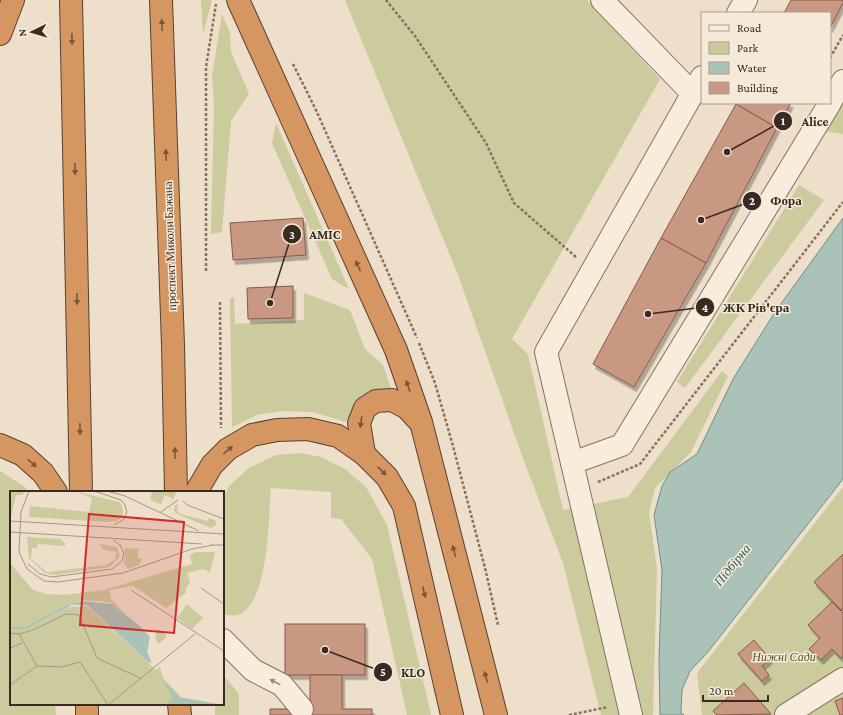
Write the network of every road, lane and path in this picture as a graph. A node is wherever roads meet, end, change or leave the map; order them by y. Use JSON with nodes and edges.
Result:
{"nodes":[{"id":1,"x":13,"y":0,"type":"edge"},
{"id":2,"x":71,"y":0,"type":"edge"},
{"id":3,"x":161,"y":0,"type":"edge"},
{"id":4,"x":238,"y":0,"type":"edge"},
{"id":5,"x":386,"y":0,"type":"edge"},
{"id":6,"x":602,"y":0,"type":"edge"},
{"id":7,"x":746,"y":0,"type":"edge"},
{"id":8,"x":216,"y":3,"type":"dead end"},
{"id":9,"x":739,"y":12,"type":"edge"},
{"id":10,"x":0,"y":34,"type":"edge"},
{"id":11,"x":843,"y":35,"type":"edge"},
{"id":12,"x":831,"y":56,"type":"edge"},
{"id":13,"x":843,"y":81,"type":"edge"},
{"id":14,"x":697,"y":85,"type":"edge"},
{"id":15,"x":831,"y":101,"type":"edge"},
{"id":16,"x":829,"y":104,"type":"edge"},
{"id":17,"x":843,"y":202,"type":"edge"},
{"id":18,"x":206,"y":271,"type":"dead end"},
{"id":19,"x":591,"y":271,"type":"junction"},
{"id":20,"x":220,"y":302,"type":"dead end"},
{"id":21,"x":421,"y":422,"type":"junction"},
{"id":22,"x":221,"y":435,"type":"dead end"},
{"id":23,"x":0,"y":445,"type":"edge"},
{"id":24,"x":364,"y":454,"type":"junction"},
{"id":25,"x":572,"y":463,"type":"junction"},
{"id":26,"x":578,"y":490,"type":"junction"},
{"id":27,"x":55,"y":491,"type":"edge"},
{"id":28,"x":81,"y":491,"type":"edge"},
{"id":29,"x":176,"y":491,"type":"edge"},
{"id":30,"x":197,"y":491,"type":"edge"},
{"id":31,"x":224,"y":641,"type":"edge"},
{"id":32,"x":843,"y":679,"type":"edge"},
{"id":33,"x":179,"y":705,"type":"edge"},
{"id":34,"x":302,"y":709,"type":"dead end"},
{"id":35,"x":630,"y":709,"type":"edge"},
{"id":36,"x":180,"y":715,"type":"edge"},
{"id":37,"x":452,"y":715,"type":"edge"},
{"id":38,"x":496,"y":715,"type":"edge"},
{"id":39,"x":569,"y":715,"type":"edge"},
{"id":40,"x":786,"y":715,"type":"edge"}],
"edges":[{"from":1,"to":10,"type":"highway"},
{"from":2,"to":28,"type":"highway","one_way":true},
{"from":29,"to":3,"type":"highway","name":"проспект Миколи Бажана","one_way":true},
{"from":21,"to":4,"type":"highway","one_way":true},
{"from":5,"to":19,"type":"path"},
{"from":6,"to":14,"type":"street"},
{"from":7,"to":9,"type":"street"},
{"from":8,"to":18,"type":"path"},
{"from":11,"to":12,"type":"path"},
{"from":13,"to":15,"type":"street"},
{"from":14,"to":19,"type":"street"},
{"from":16,"to":25,"type":"street"},
{"from":17,"to":26,"type":"path"},
{"from":19,"to":25,"type":"street"},
{"from":20,"to":22,"type":"path"},
{"from":21,"to":24,"type":"highway","one_way":true},
{"from":38,"to":21,"type":"highway","one_way":true},
{"from":23,"to":27,"type":"highway","one_way":true},
{"from":30,"to":24,"type":"highway","one_way":true},
{"from":24,"to":37,"type":"highway","one_way":true},
{"from":25,"to":26,"type":"street"},
{"from":26,"to":35,"type":"street"},
{"from":34,"to":31,"type":"street","one_way":true},
{"from":32,"to":40,"type":"street"},
{"from":33,"to":36,"type":"highway"},
{"from":35,"to":39,"type":"path"}]}
